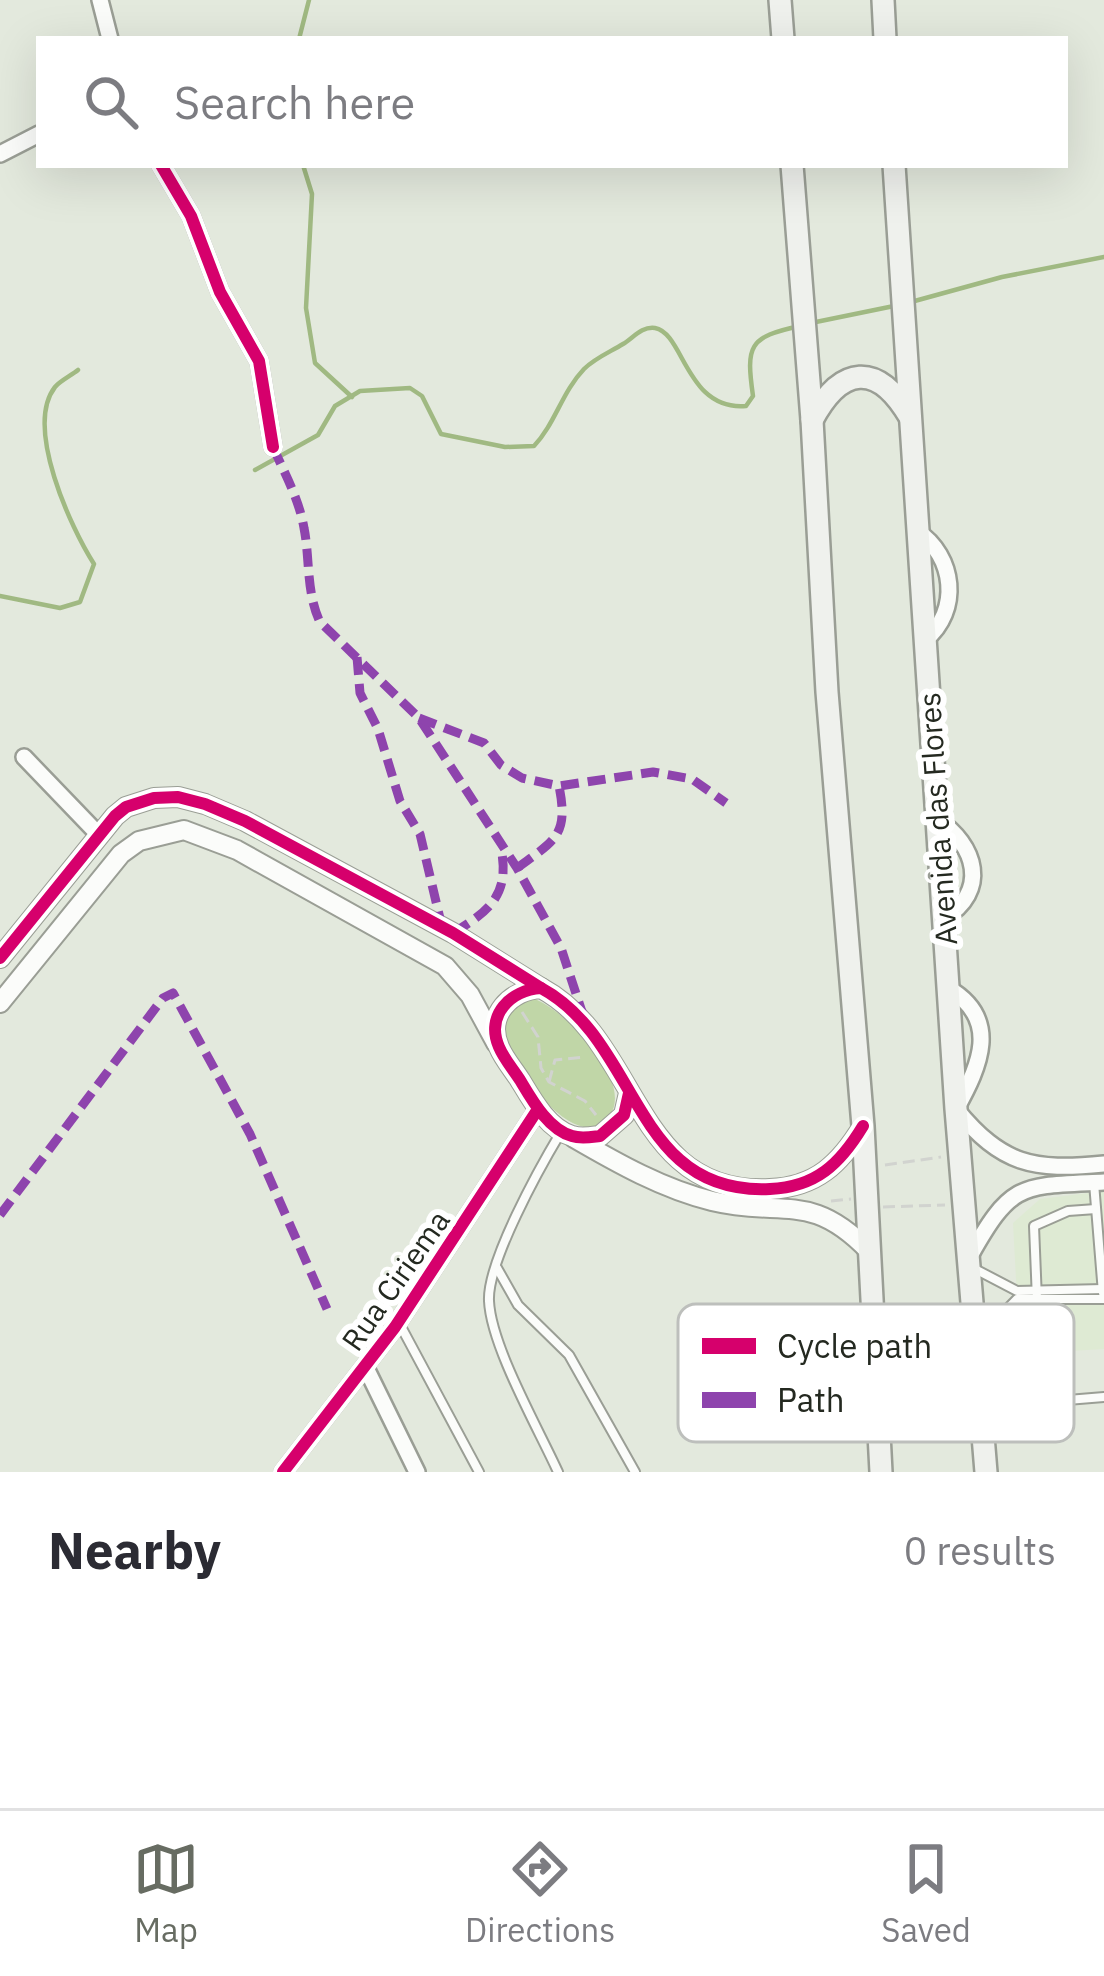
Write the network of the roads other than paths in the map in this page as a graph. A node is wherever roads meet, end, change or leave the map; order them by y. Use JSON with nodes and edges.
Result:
{"nodes":[{"id":1,"x":100,"y":0,"type":"edge"},
{"id":2,"x":780,"y":0,"type":"edge"},
{"id":3,"x":883,"y":0,"type":"edge"},
{"id":4,"x":109,"y":36,"type":"edge"},
{"id":5,"x":783,"y":36,"type":"edge"},
{"id":6,"x":886,"y":36,"type":"edge"},
{"id":7,"x":36,"y":136,"type":"edge"},
{"id":8,"x":0,"y":154,"type":"edge"},
{"id":9,"x":163,"y":168,"type":"edge"},
{"id":10,"x":792,"y":168,"type":"edge"},
{"id":11,"x":894,"y":168,"type":"edge"},
{"id":12,"x":910,"y":418,"type":"junction"},
{"id":13,"x":812,"y":420,"type":"junction"},
{"id":14,"x":273,"y":447,"type":"dead end"},
{"id":15,"x":24,"y":758,"type":"dead end"},
{"id":16,"x":937,"y":818,"type":"junction"},
{"id":17,"x":98,"y":833,"type":"junction"},
{"id":18,"x":944,"y":919,"type":"junction"},
{"id":19,"x":0,"y":958,"type":"edge"},
{"id":20,"x":541,"y":988,"type":"junction"},
{"id":21,"x":0,"y":1004,"type":"edge"},
{"id":22,"x":496,"y":1043,"type":"junction"},
{"id":23,"x":629,"y":1093,"type":"junction"},
{"id":24,"x":536,"y":1106,"type":"junction"},
{"id":25,"x":956,"y":1109,"type":"junction"},
{"id":26,"x":863,"y":1126,"type":"junction"},
{"id":27,"x":565,"y":1133,"type":"junction"},
{"id":28,"x":1104,"y":1164,"type":"edge"},
{"id":29,"x":1099,"y":1182,"type":"edge"},
{"id":30,"x":1096,"y":1209,"type":"junction"},
{"id":31,"x":869,"y":1251,"type":"junction"},
{"id":32,"x":970,"y":1261,"type":"junction"},
{"id":33,"x":496,"y":1267,"type":"junction"},
{"id":34,"x":1103,"y":1288,"type":"edge"},
{"id":35,"x":1070,"y":1294,"type":"junction"},
{"id":36,"x":1036,"y":1295,"type":"junction"},
{"id":37,"x":1104,"y":1300,"type":"edge"},
{"id":38,"x":872,"y":1304,"type":"edge"},
{"id":39,"x":973,"y":1304,"type":"edge"},
{"id":40,"x":1010,"y":1304,"type":"edge"},
{"id":41,"x":398,"y":1321,"type":"junction"},
{"id":42,"x":365,"y":1366,"type":"junction"},
{"id":43,"x":1104,"y":1396,"type":"edge"},
{"id":44,"x":1074,"y":1399,"type":"edge"},
{"id":45,"x":879,"y":1442,"type":"edge"},
{"id":46,"x":985,"y":1442,"type":"edge"},
{"id":47,"x":283,"y":1472,"type":"edge"},
{"id":48,"x":417,"y":1472,"type":"edge"},
{"id":49,"x":479,"y":1472,"type":"edge"},
{"id":50,"x":557,"y":1472,"type":"edge"},
{"id":51,"x":635,"y":1472,"type":"edge"},
{"id":52,"x":881,"y":1472,"type":"edge"},
{"id":53,"x":986,"y":1472,"type":"edge"}],
"edges":[{"from":1,"to":4,"type":"street"},
{"from":2,"to":5,"type":"main road"},
{"from":3,"to":6,"type":"main road"},
{"from":7,"to":8,"type":"street"},
{"from":9,"to":14,"type":"street"},
{"from":10,"to":13,"type":"main road"},
{"from":11,"to":12,"type":"main road","name":"Avenida das Flores"},
{"from":12,"to":13,"type":"main road"},
{"from":12,"to":16,"type":"main road","name":"Avenida das Flores"},
{"from":13,"to":26,"type":"main road"},
{"from":15,"to":17,"type":"street"},
{"from":16,"to":18,"type":"main road","name":"Avenida das Flores"},
{"from":16,"to":18,"type":"street"},
{"from":17,"to":19,"type":"street"},
{"from":17,"to":20,"type":"street"},
{"from":18,"to":25,"type":"main road","name":"Avenida das Flores"},
{"from":20,"to":22,"type":"street"},
{"from":20,"to":23,"type":"street"},
{"from":21,"to":22,"type":"street"},
{"from":22,"to":24,"type":"street"},
{"from":23,"to":26,"type":"street"},
{"from":23,"to":27,"type":"street"},
{"from":24,"to":27,"type":"street"},
{"from":24,"to":41,"type":"street","name":"Rua Ciriema"},
{"from":25,"to":28,"type":"street"},
{"from":25,"to":32,"type":"main road","name":"Avenida das Flores"},
{"from":26,"to":31,"type":"main road"},
{"from":27,"to":31,"type":"street"},
{"from":27,"to":33,"type":"lane"},
{"from":29,"to":30,"type":"lane"},
{"from":29,"to":32,"type":"street"},
{"from":30,"to":34,"type":"lane"},
{"from":30,"to":36,"type":"lane"},
{"from":31,"to":38,"type":"main road"},
{"from":32,"to":36,"type":"lane"},
{"from":32,"to":39,"type":"main road","name":"Avenida das Flores"},
{"from":33,"to":50,"type":"lane"},
{"from":33,"to":51,"type":"lane"},
{"from":34,"to":35,"type":"lane"},
{"from":34,"to":37,"type":"lane"},
{"from":35,"to":36,"type":"lane"},
{"from":35,"to":37,"type":"lane"},
{"from":36,"to":40,"type":"lane"},
{"from":41,"to":42,"type":"street","name":"Rua Ciriema"},
{"from":41,"to":49,"type":"lane"},
{"from":42,"to":47,"type":"street","name":"Rua Ciriema"},
{"from":42,"to":48,"type":"street"},
{"from":43,"to":44,"type":"lane"},
{"from":45,"to":52,"type":"main road"},
{"from":46,"to":53,"type":"main road","name":"Avenida das Flores"}]}
